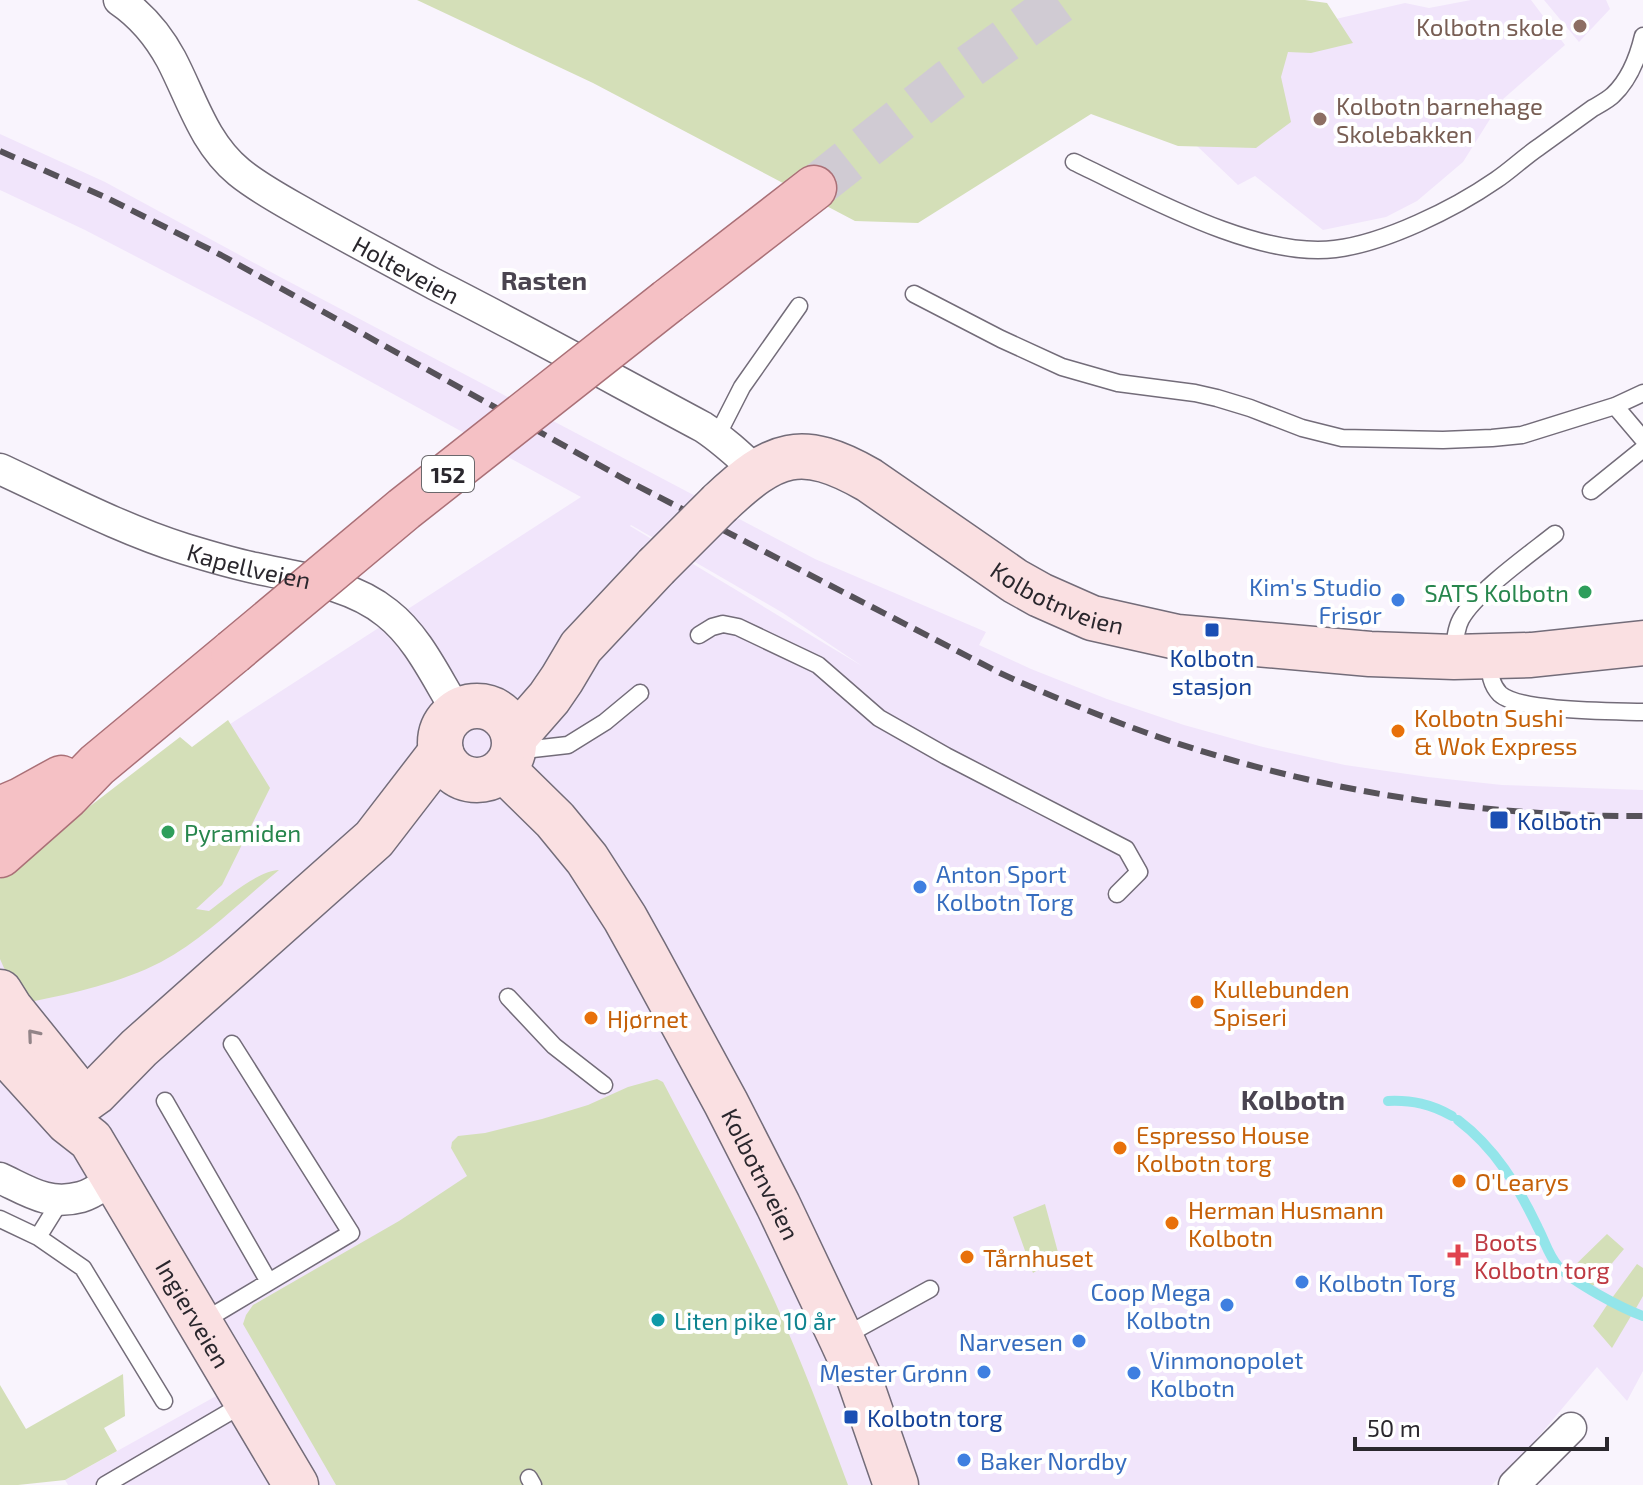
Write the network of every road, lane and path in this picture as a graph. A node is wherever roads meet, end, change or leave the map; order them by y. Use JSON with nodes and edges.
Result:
{"nodes":[{"id":1,"x":119,"y":0,"type":"edge"},
{"id":2,"x":1643,"y":36,"type":"edge"},
{"id":3,"x":1074,"y":162,"type":"dead end"},
{"id":4,"x":814,"y":188,"type":"tunnel mouth"},
{"id":5,"x":914,"y":294,"type":"dead end"},
{"id":6,"x":799,"y":306,"type":"dead end"},
{"id":7,"x":1643,"y":393,"type":"edge"},
{"id":8,"x":1615,"y":406,"type":"junction"},
{"id":9,"x":717,"y":436,"type":"junction"},
{"id":10,"x":1643,"y":439,"type":"edge"},
{"id":11,"x":1643,"y":449,"type":"edge"},
{"id":12,"x":0,"y":469,"type":"edge"},
{"id":13,"x":756,"y":471,"type":"junction"},
{"id":14,"x":1591,"y":491,"type":"dead end"},
{"id":15,"x":1555,"y":534,"type":"dead end"},
{"id":16,"x":699,"y":635,"type":"dead end"},
{"id":17,"x":1643,"y":643,"type":"edge"},
{"id":18,"x":1471,"y":657,"type":"junction"},
{"id":19,"x":640,"y":693,"type":"dead end"},
{"id":20,"x":1643,"y":712,"type":"edge"},
{"id":21,"x":493,"y":743,"type":"junction"},
{"id":22,"x":97,"y":765,"type":"junction"},
{"id":23,"x":0,"y":809,"type":"edge"},
{"id":24,"x":374,"y":839,"type":"junction"},
{"id":25,"x":0,"y":855,"type":"edge"},
{"id":26,"x":1117,"y":894,"type":"dead end"},
{"id":27,"x":0,"y":992,"type":"edge"},
{"id":28,"x":508,"y":997,"type":"dead end"},
{"id":29,"x":232,"y":1044,"type":"dead end"},
{"id":30,"x":0,"y":1047,"type":"edge"},
{"id":31,"x":604,"y":1085,"type":"dead end"},
{"id":32,"x":165,"y":1101,"type":"dead end"},
{"id":33,"x":70,"y":1106,"type":"junction"},
{"id":34,"x":0,"y":1178,"type":"edge"},
{"id":35,"x":115,"y":1178,"type":"junction"},
{"id":36,"x":61,"y":1200,"type":"junction"},
{"id":37,"x":0,"y":1219,"type":"edge"},
{"id":38,"x":38,"y":1237,"type":"junction"},
{"id":39,"x":269,"y":1282,"type":"junction"},
{"id":40,"x":930,"y":1289,"type":"dead end"},
{"id":41,"x":200,"y":1323,"type":"junction"},
{"id":42,"x":841,"y":1338,"type":"junction"},
{"id":43,"x":164,"y":1401,"type":"dead end"},
{"id":44,"x":246,"y":1402,"type":"junction"},
{"id":45,"x":1571,"y":1428,"type":"dead end"},
{"id":46,"x":105,"y":1485,"type":"edge"},
{"id":47,"x":296,"y":1485,"type":"edge"},
{"id":48,"x":896,"y":1485,"type":"edge"},
{"id":49,"x":1514,"y":1485,"type":"edge"}],
"edges":[{"from":1,"to":9,"type":"street","name":"Holteveien"},
{"from":2,"to":3,"type":"lane"},
{"from":4,"to":22,"type":"main road","number":"152","bridge":true},
{"from":5,"to":8,"type":"lane"},
{"from":6,"to":9,"type":"lane"},
{"from":7,"to":8,"type":"lane"},
{"from":8,"to":10,"type":"lane"},
{"from":9,"to":13,"type":"street","name":"Holteveien"},
{"from":11,"to":14,"type":"lane"},
{"from":12,"to":21,"type":"street","name":"Kapellveien"},
{"from":13,"to":18,"type":"street","name":"Kolbotnveien"},
{"from":13,"to":21,"type":"street","name":"Kolbotnveien","bridge":true},
{"from":15,"to":18,"type":"lane"},
{"from":16,"to":26,"type":"lane"},
{"from":17,"to":18,"type":"street","name":"Kolbotnveien"},
{"from":18,"to":20,"type":"lane"},
{"from":19,"to":21,"type":"lane"},
{"from":21,"to":24,"type":"street"},
{"from":21,"to":24,"type":"street","name":"Kolbotnveien"},
{"from":21,"to":42,"type":"street","name":"Kolbotnveien"},
{"from":22,"to":23,"type":"main road","number":"152"},
{"from":22,"to":25,"type":"main road","number":"152"},
{"from":24,"to":33,"type":"street"},
{"from":33,"to":27,"type":"street","name":"Ingierveien","one_way":true},
{"from":28,"to":31,"type":"lane"},
{"from":29,"to":39,"type":"lane"},
{"from":30,"to":33,"type":"street","name":"Ingierveien"},
{"from":32,"to":39,"type":"lane"},
{"from":33,"to":35,"type":"street","name":"Ingierveien"},
{"from":34,"to":36,"type":"street"},
{"from":35,"to":36,"type":"street"},
{"from":35,"to":41,"type":"street","name":"Ingierveien"},
{"from":36,"to":38,"type":"lane"},
{"from":37,"to":38,"type":"lane"},
{"from":38,"to":43,"type":"lane"},
{"from":39,"to":41,"type":"lane"},
{"from":40,"to":42,"type":"lane"},
{"from":41,"to":44,"type":"street","name":"Ingierveien"},
{"from":42,"to":48,"type":"street","name":"Kolbotnveien"},
{"from":44,"to":46,"type":"lane"},
{"from":44,"to":47,"type":"street","name":"Ingierveien"},
{"from":45,"to":49,"type":"street"}]}
